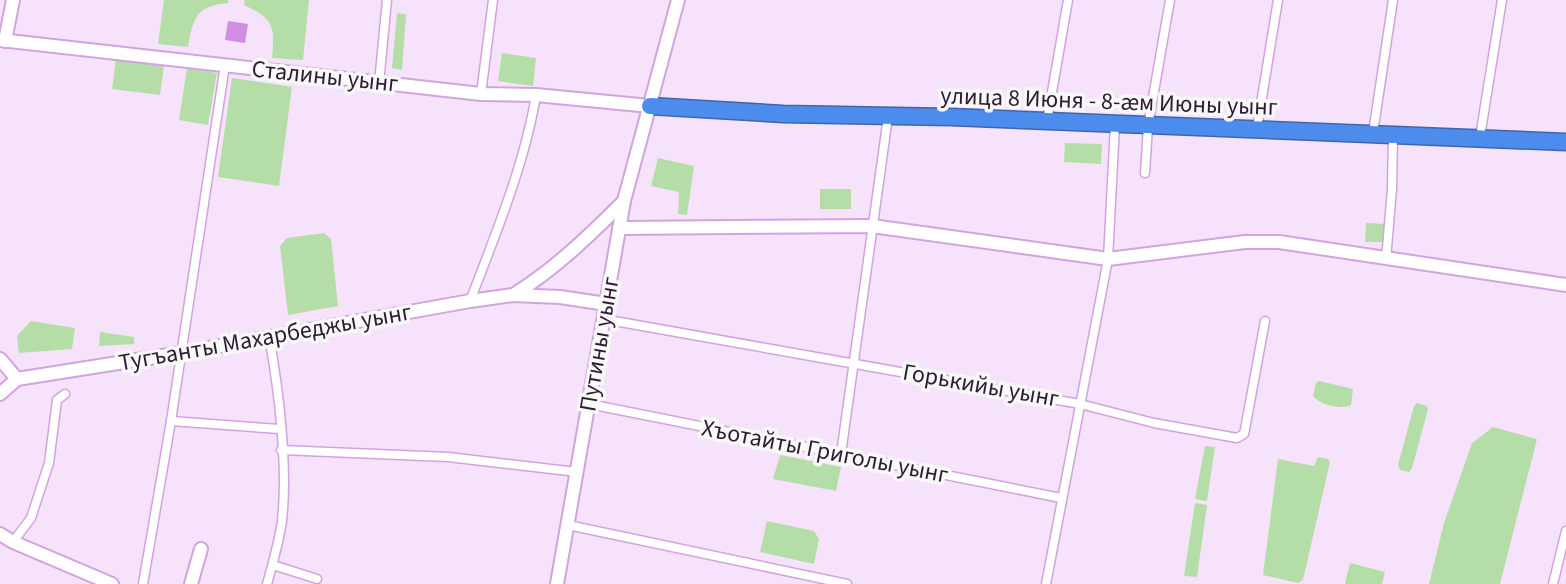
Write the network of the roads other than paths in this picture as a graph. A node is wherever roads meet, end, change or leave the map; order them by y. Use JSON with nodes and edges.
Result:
{"nodes":[{"id":1,"x":13,"y":0,"type":"edge"},
{"id":2,"x":387,"y":0,"type":"edge"},
{"id":3,"x":493,"y":0,"type":"edge"},
{"id":4,"x":678,"y":0,"type":"edge"},
{"id":5,"x":1068,"y":0,"type":"edge"},
{"id":6,"x":1170,"y":0,"type":"edge"},
{"id":7,"x":1278,"y":0,"type":"edge"},
{"id":8,"x":1394,"y":0,"type":"edge"},
{"id":9,"x":1502,"y":0,"type":"edge"},
{"id":10,"x":2,"y":42,"type":"edge"},
{"id":11,"x":225,"y":65,"type":"junction"},
{"id":12,"x":379,"y":83,"type":"junction"},
{"id":13,"x":481,"y":94,"type":"junction"},
{"id":14,"x":536,"y":95,"type":"junction"},
{"id":15,"x":650,"y":106,"type":"junction"},
{"id":16,"x":888,"y":117,"type":"junction"},
{"id":17,"x":1047,"y":121,"type":"junction"},
{"id":18,"x":1115,"y":125,"type":"junction"},
{"id":19,"x":1148,"y":127,"type":"junction"},
{"id":20,"x":1257,"y":128,"type":"junction"},
{"id":21,"x":1373,"y":133,"type":"junction"},
{"id":22,"x":1393,"y":134,"type":"junction"},
{"id":23,"x":1480,"y":137,"type":"junction"},
{"id":24,"x":1566,"y":142,"type":"edge"},
{"id":25,"x":1145,"y":173,"type":"dead end"},
{"id":26,"x":624,"y":201,"type":"junction"},
{"id":27,"x":872,"y":226,"type":"junction"},
{"id":28,"x":619,"y":228,"type":"junction"},
{"id":29,"x":1108,"y":259,"type":"junction"},
{"id":30,"x":1386,"y":260,"type":"junction"},
{"id":31,"x":1566,"y":285,"type":"edge"},
{"id":32,"x":513,"y":295,"type":"junction"},
{"id":33,"x":470,"y":301,"type":"junction"},
{"id":34,"x":606,"y":304,"type":"junction"},
{"id":35,"x":603,"y":319,"type":"junction"},
{"id":36,"x":1265,"y":321,"type":"dead end"},
{"id":37,"x":269,"y":337,"type":"junction"},
{"id":38,"x":181,"y":353,"type":"junction"},
{"id":39,"x":0,"y":359,"type":"edge"},
{"id":40,"x":853,"y":362,"type":"junction"},
{"id":41,"x":17,"y":379,"type":"junction"},
{"id":42,"x":0,"y":394,"type":"edge"},
{"id":43,"x":65,"y":394,"type":"dead end"},
{"id":44,"x":589,"y":404,"type":"junction"},
{"id":45,"x":1080,"y":404,"type":"junction"},
{"id":46,"x":172,"y":421,"type":"junction"},
{"id":47,"x":279,"y":429,"type":"junction"},
{"id":48,"x":281,"y":450,"type":"junction"},
{"id":49,"x":841,"y":454,"type":"junction"},
{"id":50,"x":577,"y":472,"type":"junction"},
{"id":51,"x":1061,"y":498,"type":"junction"},
{"id":52,"x":568,"y":525,"type":"junction"},
{"id":53,"x":1566,"y":531,"type":"edge"},
{"id":54,"x":0,"y":534,"type":"edge"},
{"id":55,"x":13,"y":542,"type":"junction"},
{"id":56,"x":201,"y":549,"type":"dead end"},
{"id":57,"x":272,"y":565,"type":"junction"},
{"id":58,"x":317,"y":579,"type":"dead end"},
{"id":59,"x":112,"y":584,"type":"edge"},
{"id":60,"x":143,"y":584,"type":"edge"},
{"id":61,"x":191,"y":584,"type":"edge"},
{"id":62,"x":267,"y":584,"type":"edge"},
{"id":63,"x":558,"y":584,"type":"edge"},
{"id":64,"x":847,"y":584,"type":"edge"},
{"id":65,"x":1046,"y":584,"type":"edge"},
{"id":66,"x":1553,"y":584,"type":"edge"}],
"edges":[{"from":1,"to":10,"type":"street"},
{"from":2,"to":12,"type":"street"},
{"from":3,"to":13,"type":"street"},
{"from":4,"to":15,"type":"street","name":"Путины уынг"},
{"from":5,"to":17,"type":"street"},
{"from":6,"to":19,"type":"street"},
{"from":7,"to":20,"type":"street"},
{"from":8,"to":21,"type":"street"},
{"from":9,"to":23,"type":"street"},
{"from":10,"to":11,"type":"street","name":"Сталины уынг"},
{"from":11,"to":12,"type":"street","name":"Сталины уынг"},
{"from":11,"to":38,"type":"street"},
{"from":12,"to":13,"type":"street","name":"Сталины уынг"},
{"from":13,"to":14,"type":"street","name":"Сталины уынг"},
{"from":14,"to":15,"type":"street","name":"Сталины уынг"},
{"from":14,"to":33,"type":"street"},
{"from":15,"to":16,"type":"highway","name":"улица 8 Июня - 8-ӕм Июны уынг"},
{"from":15,"to":26,"type":"street","name":"Путины уынг"},
{"from":16,"to":17,"type":"highway","name":"улица 8 Июня - 8-ӕм Июны уынг"},
{"from":16,"to":27,"type":"street"},
{"from":17,"to":18,"type":"highway","name":"улица 8 Июня - 8-ӕм Июны уынг"},
{"from":18,"to":19,"type":"highway","name":"улица 8 Июня - 8-ӕм Июны уынг"},
{"from":18,"to":29,"type":"street"},
{"from":19,"to":20,"type":"highway","name":"улица 8 Июня - 8-ӕм Июны уынг"},
{"from":19,"to":25,"type":"street"},
{"from":20,"to":21,"type":"highway","name":"улица 8 Июня - 8-ӕм Июны уынг"},
{"from":21,"to":22,"type":"highway","name":"улица 8 Июня - 8-ӕм Июны уынг"},
{"from":22,"to":23,"type":"highway","name":"улица 8 Июня - 8-ӕм Июны уынг"},
{"from":22,"to":30,"type":"street"},
{"from":23,"to":24,"type":"highway","name":"улица 8 Июня - 8-ӕм Июны уынг"},
{"from":26,"to":28,"type":"street","name":"Путины уынг"},
{"from":26,"to":32,"type":"street","name":"Тугъанты Махарбеджы уынг"},
{"from":27,"to":28,"type":"street"},
{"from":27,"to":29,"type":"street"},
{"from":27,"to":40,"type":"street"},
{"from":28,"to":34,"type":"street","name":"Путины уынг"},
{"from":29,"to":30,"type":"street"},
{"from":29,"to":45,"type":"street"},
{"from":30,"to":31,"type":"street"},
{"from":32,"to":33,"type":"street","name":"Тугъанты Махарбеджы уынг"},
{"from":32,"to":34,"type":"street","name":"Тугъанты Махарбеджы уынг"},
{"from":33,"to":37,"type":"street","name":"Тугъанты Махарбеджы уынг"},
{"from":34,"to":35,"type":"street","name":"Путины уынг"},
{"from":35,"to":40,"type":"street","name":"Горькийы уынг"},
{"from":35,"to":44,"type":"street","name":"Путины уынг"},
{"from":36,"to":45,"type":"street","name":"Горькийы уынг"},
{"from":37,"to":38,"type":"street","name":"Тугъанты Махарбеджы уынг"},
{"from":37,"to":47,"type":"street"},
{"from":38,"to":41,"type":"street","name":"Тугъанты Махарбеджы уынг"},
{"from":38,"to":46,"type":"street"},
{"from":39,"to":41,"type":"street"},
{"from":40,"to":45,"type":"street","name":"Горькийы уынг"},
{"from":40,"to":49,"type":"street"},
{"from":41,"to":42,"type":"street"},
{"from":43,"to":55,"type":"street"},
{"from":44,"to":49,"type":"street","name":"Хъотайты Григолы уынг"},
{"from":44,"to":50,"type":"street","name":"Путины уынг"},
{"from":45,"to":51,"type":"street"},
{"from":46,"to":47,"type":"street"},
{"from":46,"to":60,"type":"street"},
{"from":47,"to":48,"type":"street"},
{"from":48,"to":50,"type":"street"},
{"from":48,"to":57,"type":"street"},
{"from":49,"to":51,"type":"street","name":"Хъотайты Григолы уынг"},
{"from":50,"to":52,"type":"street","name":"Путины уынг"},
{"from":51,"to":65,"type":"street"},
{"from":52,"to":63,"type":"street","name":"Путины уынг"},
{"from":52,"to":64,"type":"street"},
{"from":53,"to":66,"type":"street"},
{"from":54,"to":55,"type":"street"},
{"from":55,"to":59,"type":"street"},
{"from":56,"to":61,"type":"street"},
{"from":57,"to":58,"type":"street"},
{"from":57,"to":62,"type":"street"}]}
